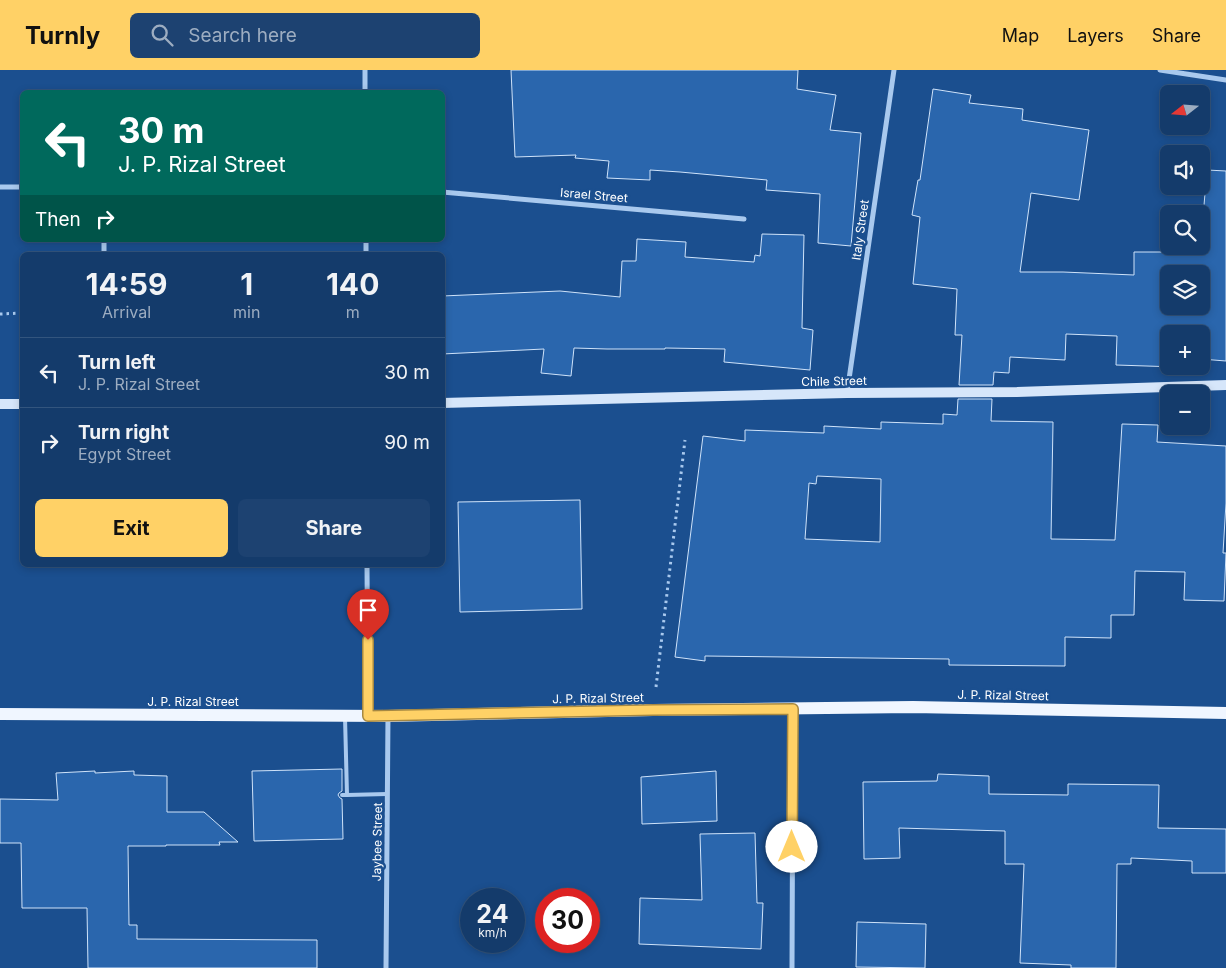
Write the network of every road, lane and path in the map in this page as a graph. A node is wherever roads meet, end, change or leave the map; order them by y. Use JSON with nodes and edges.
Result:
{"nodes":[{"id":1,"x":365,"y":70,"type":"edge"},
{"id":2,"x":894,"y":70,"type":"edge"},
{"id":3,"x":1160,"y":70,"type":"edge"},
{"id":4,"x":1226,"y":80,"type":"edge"},
{"id":5,"x":365,"y":90,"type":"edge"},
{"id":6,"x":0,"y":187,"type":"edge"},
{"id":7,"x":20,"y":187,"type":"edge"},
{"id":8,"x":445,"y":192,"type":"edge"},
{"id":9,"x":744,"y":219,"type":"dead end"},
{"id":10,"x":20,"y":313,"type":"edge"},
{"id":11,"x":0,"y":314,"type":"edge"},
{"id":12,"x":1226,"y":385,"type":"edge"},
{"id":13,"x":847,"y":393,"type":"junction"},
{"id":14,"x":445,"y":402,"type":"edge"},
{"id":15,"x":0,"y":404,"type":"edge"},
{"id":16,"x":20,"y":404,"type":"edge"},
{"id":17,"x":685,"y":440,"type":"dead end"},
{"id":18,"x":368,"y":567,"type":"edge"},
{"id":19,"x":793,"y":709,"type":"junction"},
{"id":20,"x":653,"y":710,"type":"junction"},
{"id":21,"x":1226,"y":713,"type":"edge"},
{"id":22,"x":0,"y":714,"type":"edge"},
{"id":23,"x":345,"y":716,"type":"junction"},
{"id":24,"x":368,"y":716,"type":"junction"},
{"id":25,"x":388,"y":716,"type":"junction"},
{"id":26,"x":387,"y":794,"type":"junction"},
{"id":27,"x":386,"y":968,"type":"edge"},
{"id":28,"x":792,"y":968,"type":"edge"}],
"edges":[{"from":1,"to":5,"type":"street"},
{"from":2,"to":13,"type":"street","name":"Italy Street"},
{"from":3,"to":4,"type":"street"},
{"from":6,"to":7,"type":"street"},
{"from":8,"to":9,"type":"street","name":"Israel Street"},
{"from":10,"to":11,"type":"path"},
{"from":12,"to":13,"type":"street","name":"Chile Street"},
{"from":13,"to":14,"type":"street","name":"Chile Street"},
{"from":15,"to":16,"type":"street"},
{"from":17,"to":20,"type":"path"},
{"from":18,"to":24,"type":"street"},
{"from":19,"to":20,"type":"main road","name":"J. P. Rizal Street"},
{"from":19,"to":21,"type":"main road","name":"J. P. Rizal Street"},
{"from":19,"to":28,"type":"street"},
{"from":20,"to":25,"type":"main road","name":"J. P. Rizal Street"},
{"from":22,"to":23,"type":"main road","name":"J. P. Rizal Street"},
{"from":23,"to":24,"type":"main road","name":"J. P. Rizal Street"},
{"from":23,"to":26,"type":"lane"},
{"from":24,"to":25,"type":"main road","name":"J. P. Rizal Street"},
{"from":25,"to":26,"type":"street","name":"Jaybee Street"},
{"from":26,"to":27,"type":"street","name":"Jaybee Street"}]}
